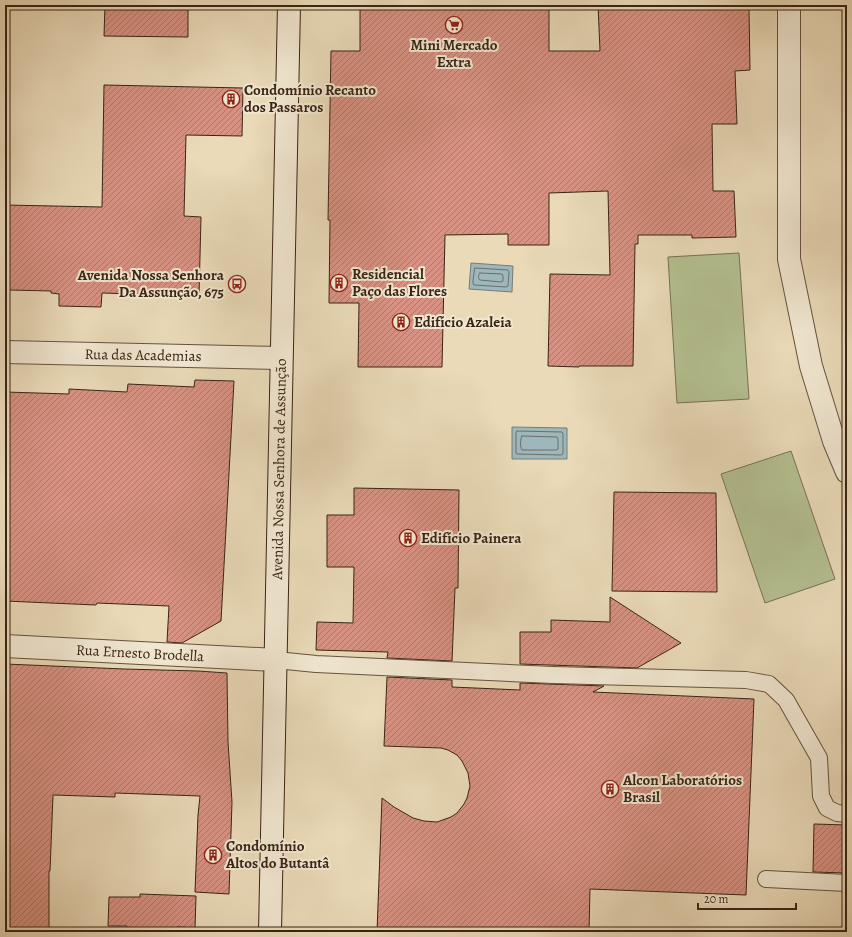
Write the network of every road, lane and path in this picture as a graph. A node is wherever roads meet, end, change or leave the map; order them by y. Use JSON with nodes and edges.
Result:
{"nodes":[{"id":1,"x":289,"y":5,"type":"edge"},
{"id":2,"x":789,"y":5,"type":"edge"},
{"id":3,"x":5,"y":352,"type":"edge"},
{"id":4,"x":282,"y":358,"type":"junction"},
{"id":5,"x":847,"y":472,"type":"edge"},
{"id":6,"x":5,"y":646,"type":"edge"},
{"id":7,"x":276,"y":660,"type":"junction"},
{"id":8,"x":847,"y":814,"type":"edge"},
{"id":9,"x":766,"y":879,"type":"dead end"},
{"id":10,"x":847,"y":882,"type":"edge"},
{"id":11,"x":270,"y":932,"type":"edge"}],
"edges":[{"from":1,"to":4,"type":"street","name":"Avenida Nossa Senhora de Assunção"},
{"from":2,"to":5,"type":"street"},
{"from":3,"to":4,"type":"street","name":"Rua das Academias"},
{"from":4,"to":7,"type":"street","name":"Avenida Nossa Senhora de Assunção"},
{"from":6,"to":7,"type":"street","name":"Rua Ernesto Brodella"},
{"from":7,"to":8,"type":"lane"},
{"from":7,"to":11,"type":"street","name":"Avenida Nossa Senhora de Assunção"},
{"from":9,"to":10,"type":"lane"}]}
